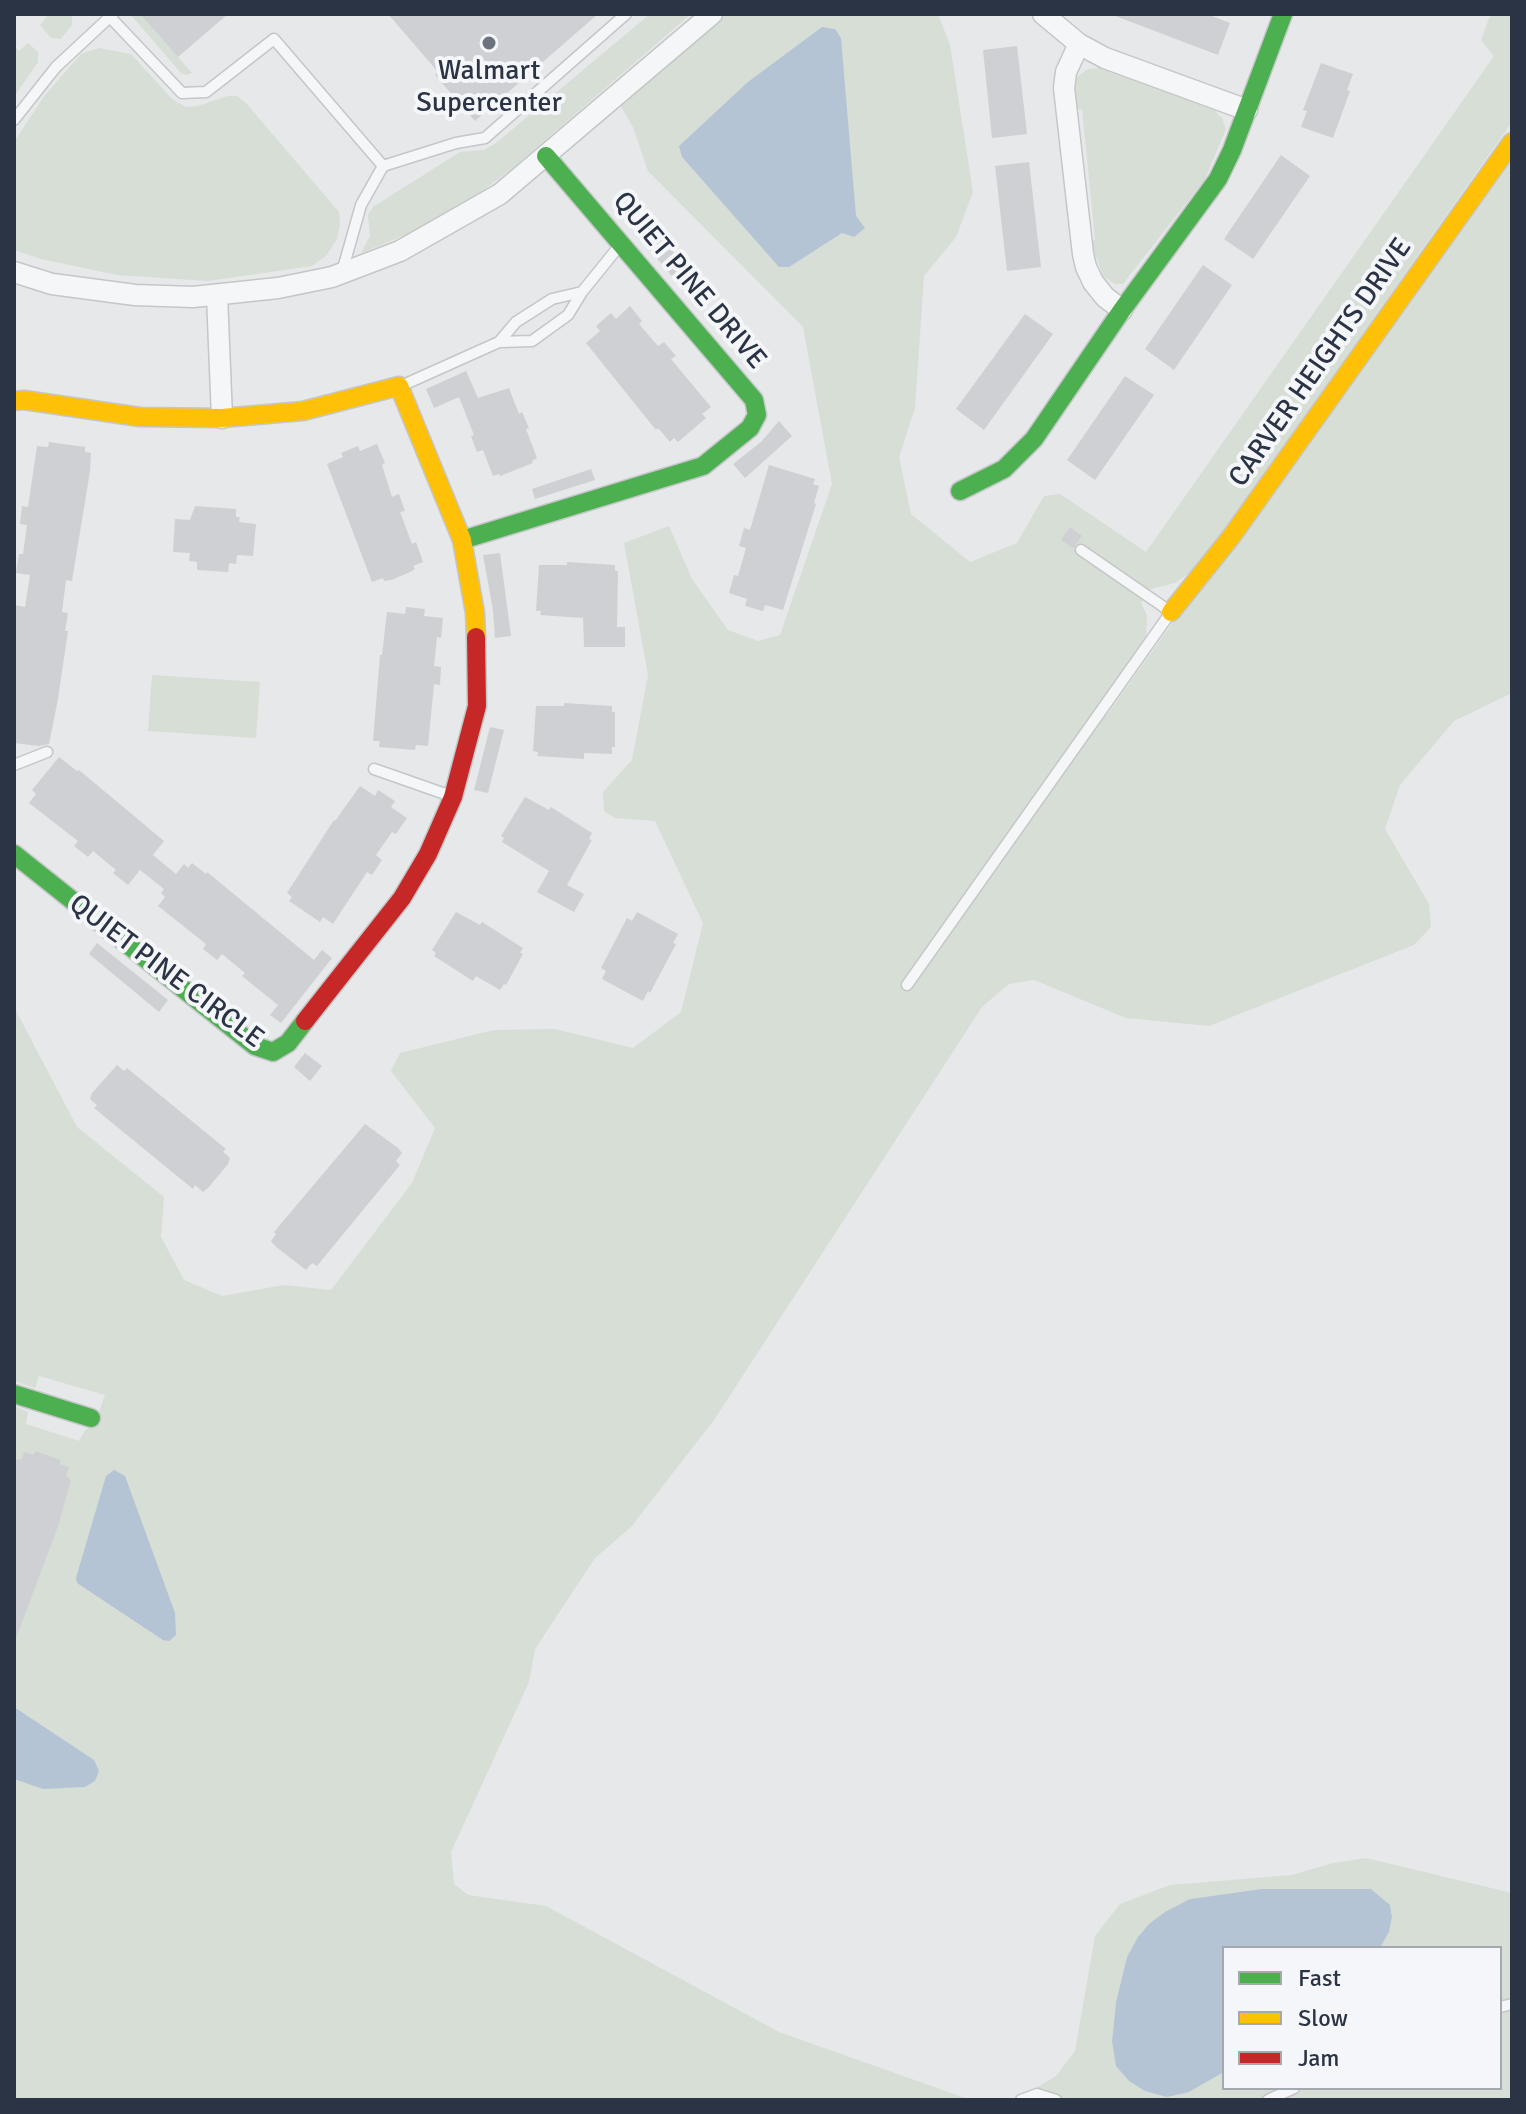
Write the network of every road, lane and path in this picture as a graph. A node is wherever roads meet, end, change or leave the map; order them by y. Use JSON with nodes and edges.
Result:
{"nodes":[{"id":1,"x":626,"y":14,"type":"edge"},
{"id":2,"x":712,"y":14,"type":"edge"},
{"id":3,"x":1043,"y":14,"type":"edge"},
{"id":4,"x":1283,"y":14,"type":"edge"},
{"id":5,"x":111,"y":15,"type":"edge"},
{"id":6,"x":1079,"y":44,"type":"junction"},
{"id":7,"x":1247,"y":110,"type":"junction"},
{"id":8,"x":14,"y":120,"type":"edge"},
{"id":9,"x":1512,"y":142,"type":"edge"},
{"id":10,"x":546,"y":156,"type":"junction"},
{"id":11,"x":383,"y":166,"type":"junction"},
{"id":12,"x":621,"y":244,"type":"junction"},
{"id":13,"x":14,"y":272,"type":"edge"},
{"id":14,"x":342,"y":273,"type":"junction"},
{"id":15,"x":582,"y":292,"type":"junction"},
{"id":16,"x":217,"y":295,"type":"junction"},
{"id":17,"x":1122,"y":310,"type":"junction"},
{"id":18,"x":499,"y":342,"type":"junction"},
{"id":19,"x":399,"y":386,"type":"junction"},
{"id":20,"x":14,"y":401,"type":"edge"},
{"id":21,"x":222,"y":418,"type":"junction"},
{"id":22,"x":960,"y":491,"type":"dead end"},
{"id":23,"x":462,"y":540,"type":"junction"},
{"id":24,"x":1081,"y":550,"type":"dead end"},
{"id":25,"x":1171,"y":612,"type":"junction"},
{"id":26,"x":47,"y":752,"type":"dead end"},
{"id":27,"x":14,"y":765,"type":"edge"},
{"id":28,"x":374,"y":769,"type":"dead end"},
{"id":29,"x":453,"y":797,"type":"junction"},
{"id":30,"x":14,"y":854,"type":"edge"},
{"id":31,"x":907,"y":985,"type":"dead end"},
{"id":32,"x":14,"y":1394,"type":"edge"},
{"id":33,"x":91,"y":1418,"type":"dead end"},
{"id":34,"x":1290,"y":2090,"type":"edge"},
{"id":35,"x":1021,"y":2100,"type":"edge"},
{"id":36,"x":1056,"y":2100,"type":"edge"},
{"id":37,"x":1268,"y":2100,"type":"edge"}],
"edges":[{"from":1,"to":11,"type":"lane"},
{"from":2,"to":10,"type":"street"},
{"from":3,"to":6,"type":"street"},
{"from":4,"to":7,"type":"street"},
{"from":5,"to":8,"type":"lane"},
{"from":5,"to":11,"type":"lane"},
{"from":6,"to":7,"type":"street"},
{"from":6,"to":17,"type":"street"},
{"from":7,"to":17,"type":"street"},
{"from":9,"to":25,"type":"street","name":"CARVER HEIGHTS DRIVE"},
{"from":10,"to":12,"type":"street","name":"QUIET PINE DRIVE"},
{"from":10,"to":14,"type":"street"},
{"from":11,"to":14,"type":"lane"},
{"from":12,"to":15,"type":"lane"},
{"from":12,"to":23,"type":"street","name":"QUIET PINE DRIVE"},
{"from":13,"to":16,"type":"street"},
{"from":14,"to":16,"type":"street"},
{"from":15,"to":18,"type":"lane"},
{"from":15,"to":18,"type":"lane"},
{"from":16,"to":21,"type":"street"},
{"from":17,"to":22,"type":"street"},
{"from":18,"to":19,"type":"lane"},
{"from":19,"to":21,"type":"street"},
{"from":19,"to":23,"type":"street","name":"QUIET PINE CIRCLE"},
{"from":20,"to":21,"type":"street"},
{"from":23,"to":29,"type":"street","name":"QUIET PINE CIRCLE"},
{"from":24,"to":25,"type":"lane"},
{"from":25,"to":31,"type":"lane"},
{"from":26,"to":27,"type":"lane"},
{"from":28,"to":29,"type":"lane"},
{"from":29,"to":30,"type":"street","name":"QUIET PINE CIRCLE"},
{"from":32,"to":33,"type":"street"},
{"from":34,"to":37,"type":"lane"},
{"from":35,"to":36,"type":"lane"}]}
